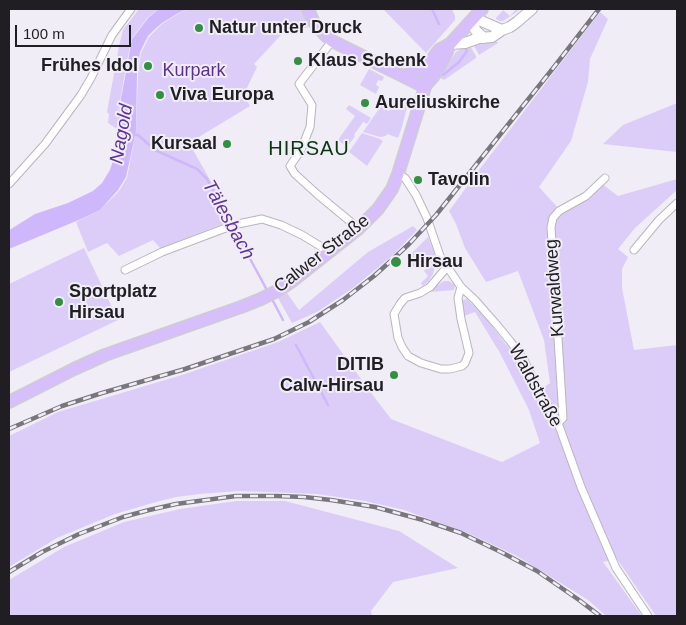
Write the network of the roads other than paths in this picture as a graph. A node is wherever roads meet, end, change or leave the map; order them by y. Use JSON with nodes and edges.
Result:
{"nodes":[{"id":1,"x":131,"y":9,"type":"edge"},
{"id":2,"x":308,"y":9,"type":"edge"},
{"id":3,"x":482,"y":9,"type":"edge"},
{"id":4,"x":532,"y":9,"type":"edge"},
{"id":5,"x":471,"y":21,"type":"junction"},
{"id":6,"x":502,"y":30,"type":"junction"},
{"id":7,"x":484,"y":38,"type":"junction"},
{"id":8,"x":332,"y":41,"type":"junction"},
{"id":9,"x":450,"y":44,"type":"junction"},
{"id":10,"x":432,"y":59,"type":"junction"},
{"id":11,"x":404,"y":76,"type":"junction"},
{"id":12,"x":425,"y":87,"type":"junction"},
{"id":13,"x":398,"y":174,"type":"junction"},
{"id":14,"x":605,"y":178,"type":"dead end"},
{"id":15,"x":9,"y":184,"type":"edge"},
{"id":16,"x":677,"y":204,"type":"edge"},
{"id":17,"x":352,"y":224,"type":"dead end"},
{"id":18,"x":634,"y":250,"type":"dead end"},
{"id":19,"x":328,"y":253,"type":"junction"},
{"id":20,"x":447,"y":267,"type":"junction"},
{"id":21,"x":125,"y":270,"type":"dead end"},
{"id":22,"x":461,"y":287,"type":"junction"},
{"id":23,"x":9,"y":402,"type":"edge"},
{"id":24,"x":558,"y":423,"type":"junction"},
{"id":25,"x":648,"y":616,"type":"edge"}],
"edges":[{"from":1,"to":15,"type":"street"},
{"from":2,"to":8,"type":"main road"},
{"from":3,"to":5,"type":"main road"},
{"from":4,"to":6,"type":"main road"},
{"from":5,"to":6,"type":"main road"},
{"from":5,"to":7,"type":"main road"},
{"from":5,"to":9,"type":"main road"},
{"from":6,"to":7,"type":"main road"},
{"from":7,"to":9,"type":"main road"},
{"from":8,"to":11,"type":"main road"},
{"from":8,"to":17,"type":"street"},
{"from":9,"to":10,"type":"main road"},
{"from":9,"to":12,"type":"main road"},
{"from":10,"to":11,"type":"main road"},
{"from":10,"to":12,"type":"main road"},
{"from":11,"to":12,"type":"main road"},
{"from":12,"to":13,"type":"main road","name":"Calwer Straße"},
{"from":13,"to":19,"type":"main road","name":"Calwer Straße"},
{"from":13,"to":20,"type":"street","name":"Waldstraße"},
{"from":14,"to":24,"type":"street","name":"Kurwaldweg"},
{"from":16,"to":18,"type":"street"},
{"from":19,"to":21,"type":"street"},
{"from":19,"to":23,"type":"main road","name":"Calwer Straße"},
{"from":20,"to":22,"type":"street","name":"Waldstraße"},
{"from":20,"to":22,"type":"street"},
{"from":22,"to":24,"type":"street","name":"Waldstraße"},
{"from":24,"to":25,"type":"street","name":"Waldstraße"}]}
